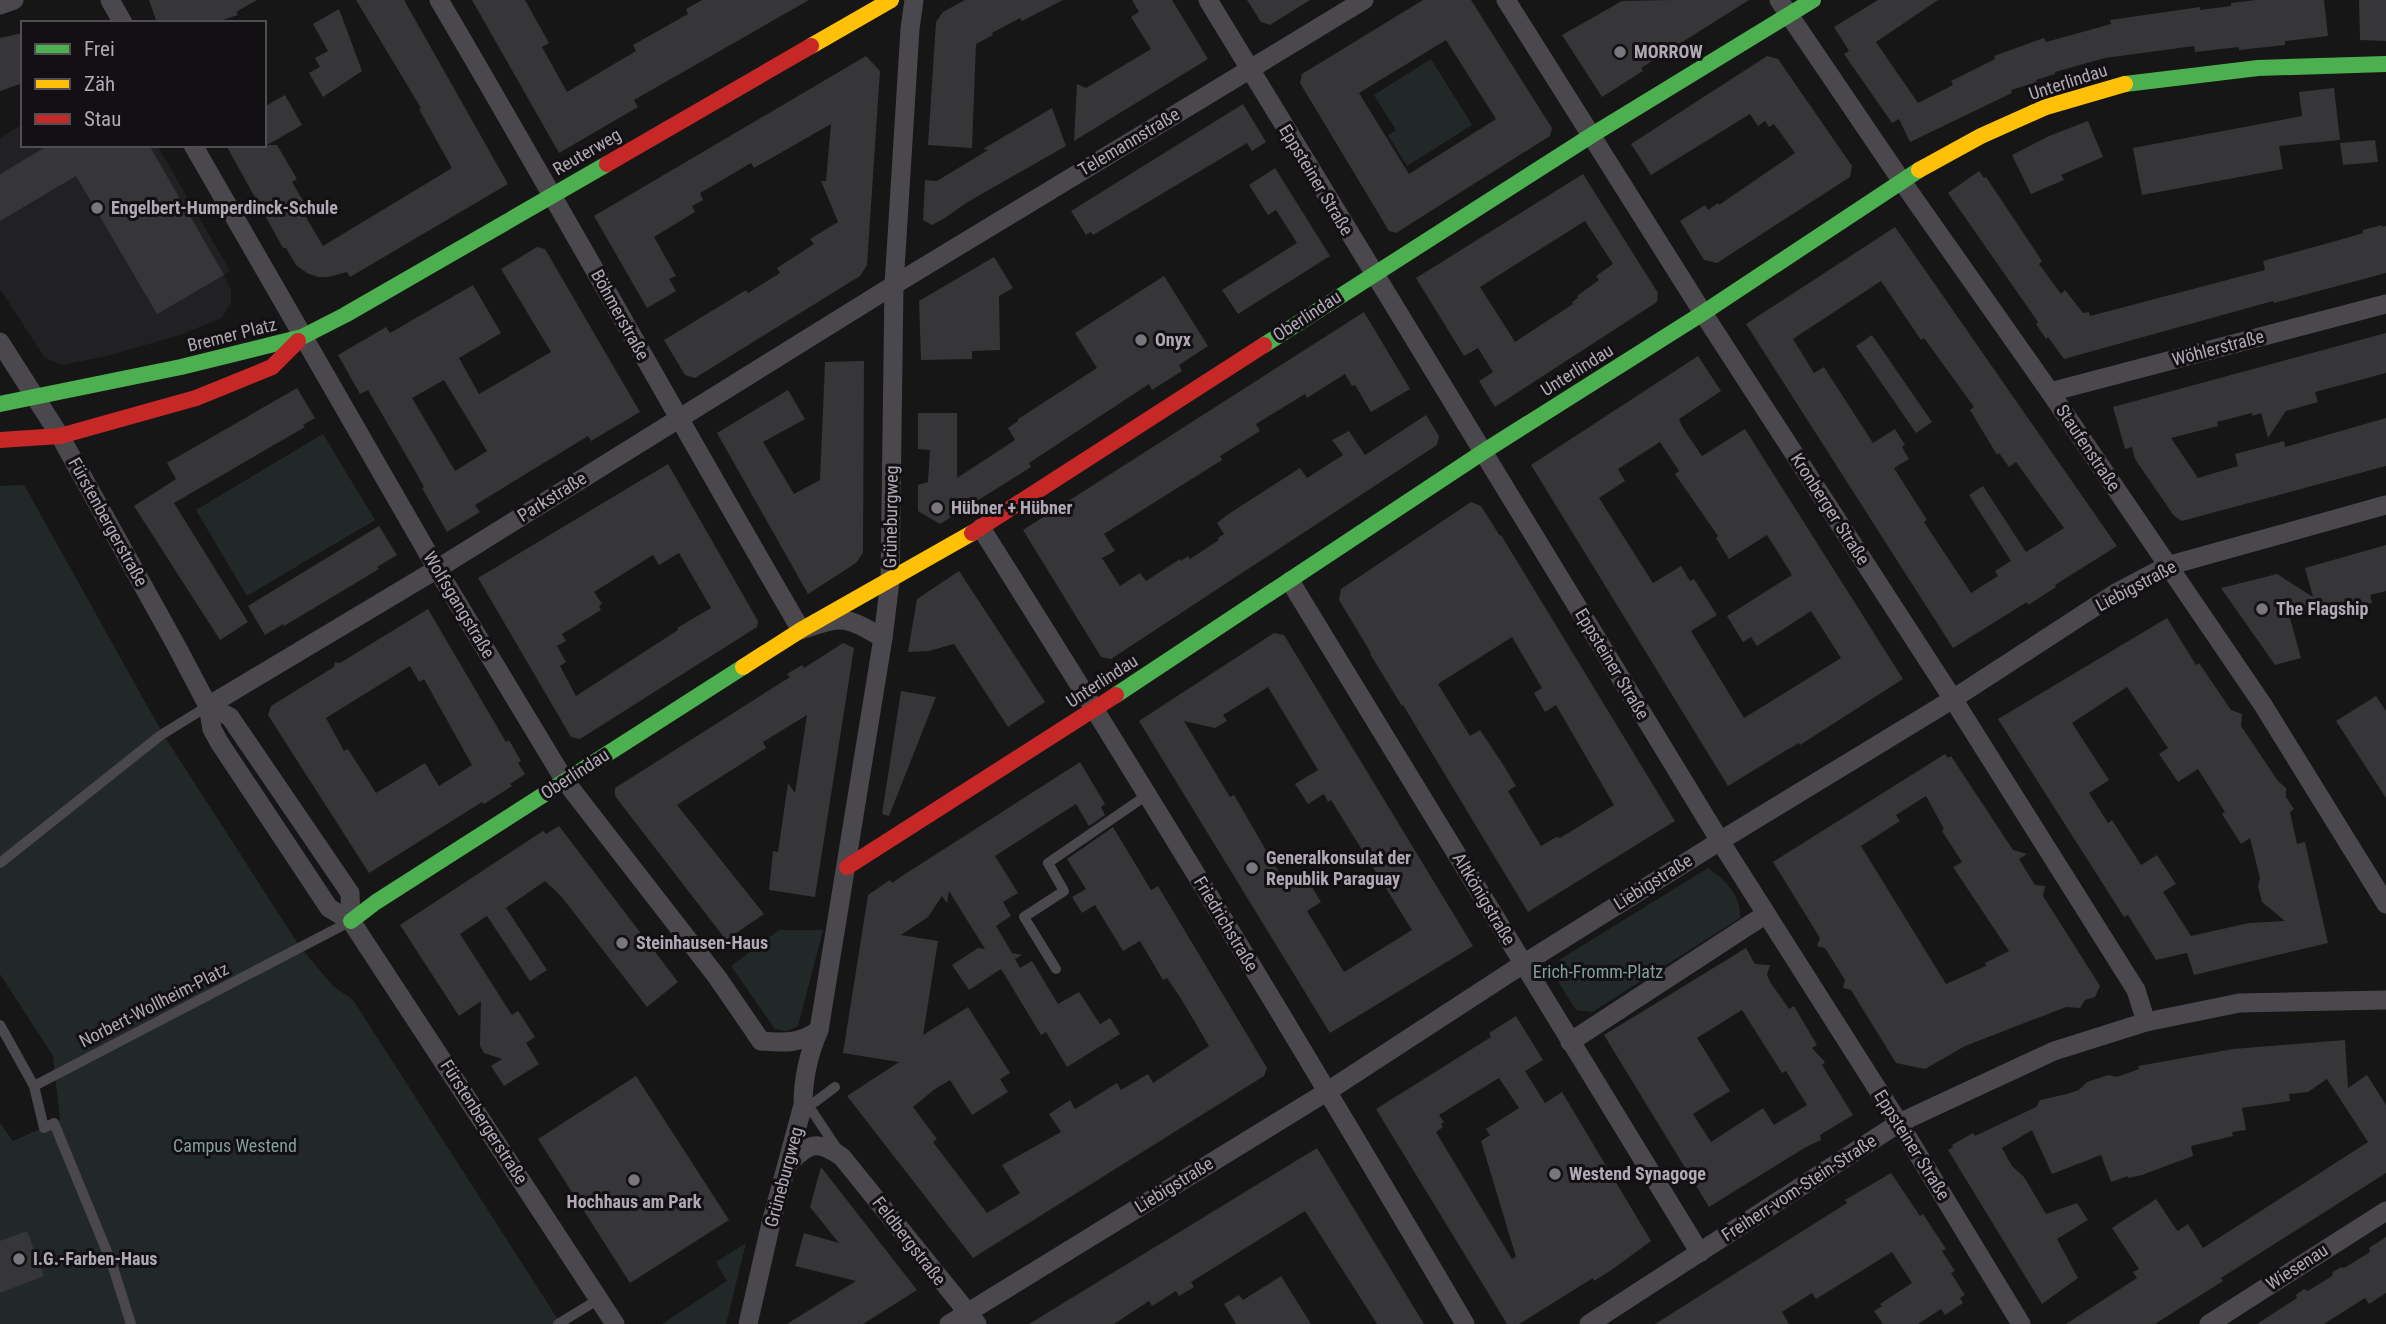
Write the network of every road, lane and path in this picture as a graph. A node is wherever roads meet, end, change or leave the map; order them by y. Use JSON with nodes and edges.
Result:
{"nodes":[{"id":1,"x":14,"y":0,"type":"edge"},
{"id":2,"x":110,"y":0,"type":"edge"},
{"id":3,"x":439,"y":0,"type":"edge"},
{"id":4,"x":891,"y":0,"type":"edge"},
{"id":5,"x":914,"y":0,"type":"edge"},
{"id":6,"x":1208,"y":0,"type":"edge"},
{"id":7,"x":1364,"y":0,"type":"edge"},
{"id":8,"x":1506,"y":0,"type":"edge"},
{"id":9,"x":1813,"y":0,"type":"edge"},
{"id":10,"x":0,"y":5,"type":"edge"},
{"id":11,"x":1784,"y":7,"type":"edge"},
{"id":12,"x":122,"y":21,"type":"edge"},
{"id":13,"x":2386,"y":64,"type":"edge"},
{"id":14,"x":1250,"y":69,"type":"junction"},
{"id":15,"x":1592,"y":135,"type":"junction"},
{"id":16,"x":193,"y":147,"type":"edge"},
{"id":17,"x":1901,"y":180,"type":"junction"},
{"id":18,"x":552,"y":194,"type":"junction"},
{"id":19,"x":1373,"y":274,"type":"junction"},
{"id":20,"x":894,"y":285,"type":"junction"},
{"id":21,"x":2386,"y":304,"type":"edge"},
{"id":22,"x":1703,"y":313,"type":"junction"},
{"id":23,"x":302,"y":337,"type":"junction"},
{"id":24,"x":0,"y":342,"type":"edge"},
{"id":25,"x":2050,"y":392,"type":"junction"},
{"id":26,"x":36,"y":396,"type":"junction"},
{"id":27,"x":0,"y":404,"type":"edge"},
{"id":28,"x":678,"y":419,"type":"junction"},
{"id":29,"x":60,"y":436,"type":"junction"},
{"id":30,"x":0,"y":440,"type":"edge"},
{"id":31,"x":1483,"y":452,"type":"junction"},
{"id":32,"x":2386,"y":505,"type":"edge"},
{"id":33,"x":981,"y":528,"type":"junction"},
{"id":34,"x":2167,"y":566,"type":"junction"},
{"id":35,"x":437,"y":569,"type":"junction"},
{"id":36,"x":890,"y":581,"type":"junction"},
{"id":37,"x":1290,"y":581,"type":"junction"},
{"id":38,"x":801,"y":630,"type":"junction"},
{"id":39,"x":883,"y":638,"type":"junction"},
{"id":40,"x":1953,"y":699,"type":"junction"},
{"id":41,"x":208,"y":706,"type":"junction"},
{"id":42,"x":1095,"y":709,"type":"junction"},
{"id":43,"x":565,"y":781,"type":"junction"},
{"id":44,"x":1147,"y":795,"type":"junction"},
{"id":45,"x":1720,"y":841,"type":"junction"},
{"id":46,"x":0,"y":863,"type":"edge"},
{"id":47,"x":847,"y":867,"type":"junction"},
{"id":48,"x":2386,"y":904,"type":"edge"},
{"id":49,"x":1766,"y":914,"type":"junction"},
{"id":50,"x":351,"y":921,"type":"junction"},
{"id":51,"x":1523,"y":964,"type":"junction"},
{"id":52,"x":1056,"y":969,"type":"dead end"},
{"id":53,"x":2386,"y":1000,"type":"edge"},
{"id":54,"x":2146,"y":1022,"type":"junction"},
{"id":55,"x":0,"y":1025,"type":"edge"},
{"id":56,"x":819,"y":1030,"type":"junction"},
{"id":57,"x":1570,"y":1042,"type":"junction"},
{"id":58,"x":34,"y":1086,"type":"junction"},
{"id":59,"x":835,"y":1087,"type":"dead end"},
{"id":60,"x":1328,"y":1091,"type":"junction"},
{"id":61,"x":803,"y":1105,"type":"junction"},
{"id":62,"x":1899,"y":1123,"type":"junction"},
{"id":63,"x":842,"y":1157,"type":"junction"},
{"id":64,"x":787,"y":1166,"type":"junction"},
{"id":65,"x":2386,"y":1211,"type":"edge"},
{"id":66,"x":1700,"y":1253,"type":"junction"},
{"id":67,"x":599,"y":1299,"type":"junction"},
{"id":68,"x":972,"y":1319,"type":"edge"},
{"id":69,"x":131,"y":1324,"type":"edge"},
{"id":70,"x":558,"y":1324,"type":"edge"},
{"id":71,"x":615,"y":1324,"type":"edge"},
{"id":72,"x":748,"y":1324,"type":"edge"},
{"id":73,"x":949,"y":1324,"type":"edge"},
{"id":74,"x":1465,"y":1324,"type":"edge"},
{"id":75,"x":1589,"y":1324,"type":"edge"},
{"id":76,"x":2021,"y":1324,"type":"edge"},
{"id":77,"x":2209,"y":1324,"type":"edge"}],
"edges":[{"from":1,"to":10,"type":"street"},
{"from":2,"to":12,"type":"street"},
{"from":3,"to":18,"type":"street","name":"Böhmerstraße"},
{"from":4,"to":18,"type":"street","name":"Reuterweg"},
{"from":5,"to":20,"type":"street","name":"Grüneburgweg"},
{"from":6,"to":14,"type":"street","name":"Eppsteiner Straße"},
{"from":7,"to":14,"type":"street","name":"Telemannstraße"},
{"from":8,"to":15,"type":"street","name":"Kronberger Straße"},
{"from":9,"to":11,"type":"street","name":"Oberlindau"},
{"from":11,"to":15,"type":"street","name":"Oberlindau"},
{"from":11,"to":17,"type":"street","name":"Staufenstraße"},
{"from":13,"to":17,"type":"street","name":"Unterlindau"},
{"from":14,"to":19,"type":"street","name":"Eppsteiner Straße"},
{"from":14,"to":20,"type":"street","name":"Telemannstraße"},
{"from":15,"to":19,"type":"street","name":"Oberlindau"},
{"from":15,"to":22,"type":"street","name":"Kronberger Straße"},
{"from":16,"to":23,"type":"street","name":"Wolfsgangstraße"},
{"from":17,"to":22,"type":"street","name":"Unterlindau"},
{"from":17,"to":25,"type":"street","name":"Staufenstraße"},
{"from":18,"to":23,"type":"street","name":"Reuterweg"},
{"from":18,"to":28,"type":"street","name":"Böhmerstraße"},
{"from":19,"to":31,"type":"street","name":"Eppsteiner Straße"},
{"from":19,"to":33,"type":"street","name":"Oberlindau"},
{"from":20,"to":28,"type":"street","name":"Parkstraße"},
{"from":20,"to":36,"type":"street","name":"Grüneburgweg"},
{"from":21,"to":25,"type":"street","name":"Wöhlerstraße"},
{"from":22,"to":31,"type":"street","name":"Unterlindau"},
{"from":22,"to":40,"type":"street","name":"Kronberger Straße"},
{"from":23,"to":26,"type":"street","name":"Bremer Platz"},
{"from":23,"to":29,"type":"street","name":"Bremer Platz"},
{"from":23,"to":35,"type":"street","name":"Wolfsgangstraße"},
{"from":24,"to":26,"type":"street","name":"Fürstenbergerstraße"},
{"from":25,"to":34,"type":"street","name":"Staufenstraße"},
{"from":26,"to":27,"type":"street","name":"Bremer Platz"},
{"from":26,"to":29,"type":"street","name":"Fürstenbergerstraße"},
{"from":28,"to":35,"type":"street","name":"Parkstraße"},
{"from":28,"to":38,"type":"street","name":"Böhmerstraße"},
{"from":29,"to":30,"type":"street","name":"Bremer Platz"},
{"from":29,"to":41,"type":"street","name":"Fürstenbergerstraße"},
{"from":31,"to":37,"type":"street","name":"Unterlindau"},
{"from":31,"to":45,"type":"street","name":"Eppsteiner Straße"},
{"from":32,"to":34,"type":"street","name":"Liebigstraße"},
{"from":33,"to":36,"type":"street","name":"Oberlindau"},
{"from":33,"to":42,"type":"street","name":"Friedrichstraße"},
{"from":34,"to":40,"type":"street","name":"Liebigstraße"},
{"from":34,"to":48,"type":"street","name":"Staufenstraße"},
{"from":35,"to":41,"type":"street","name":"Parkstraße"},
{"from":35,"to":43,"type":"street","name":"Wolfsgangstraße"},
{"from":36,"to":38,"type":"street","name":"Oberlindau"},
{"from":36,"to":39,"type":"street","name":"Grüneburgweg"},
{"from":37,"to":42,"type":"street","name":"Unterlindau"},
{"from":37,"to":51,"type":"street","name":"Altkönigstraße"},
{"from":38,"to":39,"type":"street","name":"Oberlindau"},
{"from":38,"to":43,"type":"street","name":"Oberlindau"},
{"from":39,"to":47,"type":"street","name":"Grüneburgweg"},
{"from":40,"to":45,"type":"street","name":"Liebigstraße"},
{"from":40,"to":54,"type":"street","name":"Kronberger Straße"},
{"from":41,"to":46,"type":"lane"},
{"from":41,"to":50,"type":"street","name":"Fürstenbergerstraße"},
{"from":42,"to":44,"type":"street","name":"Friedrichstraße"},
{"from":42,"to":47,"type":"street","name":"Unterlindau"},
{"from":43,"to":50,"type":"street","name":"Oberlindau"},
{"from":43,"to":56,"type":"street","name":"Wolfsgangstraße"},
{"from":44,"to":52,"type":"lane"},
{"from":44,"to":60,"type":"street","name":"Friedrichstraße"},
{"from":45,"to":49,"type":"street","name":"Eppsteiner Straße"},
{"from":45,"to":51,"type":"street","name":"Liebigstraße"},
{"from":47,"to":56,"type":"street","name":"Grüneburgweg"},
{"from":49,"to":57,"type":"street"},
{"from":49,"to":62,"type":"street","name":"Eppsteiner Straße"},
{"from":50,"to":58,"type":"lane","name":"Norbert-Wollheim-Platz"},
{"from":50,"to":67,"type":"street","name":"Fürstenbergerstraße"},
{"from":51,"to":57,"type":"street","name":"Altkönigstraße"},
{"from":51,"to":60,"type":"street","name":"Liebigstraße"},
{"from":53,"to":54,"type":"street","name":"Freiherr-vom-Stein-Straße"},
{"from":54,"to":62,"type":"street","name":"Freiherr-vom-Stein-Straße"},
{"from":55,"to":58,"type":"lane"},
{"from":56,"to":61,"type":"street","name":"Grüneburgweg"},
{"from":57,"to":66,"type":"street","name":"Altkönigstraße"},
{"from":58,"to":69,"type":"lane"},
{"from":59,"to":61,"type":"lane"},
{"from":60,"to":68,"type":"street","name":"Liebigstraße"},
{"from":60,"to":74,"type":"street","name":"Friedrichstraße"},
{"from":61,"to":63,"type":"lane","name":"Feldbergstraße"},
{"from":61,"to":64,"type":"street","name":"Grüneburgweg"},
{"from":62,"to":66,"type":"street","name":"Freiherr-vom-Stein-Straße"},
{"from":62,"to":76,"type":"street","name":"Eppsteiner Straße"},
{"from":63,"to":64,"type":"street"},
{"from":63,"to":68,"type":"street","name":"Feldbergstraße"},
{"from":64,"to":72,"type":"street","name":"Grüneburgweg"},
{"from":65,"to":77,"type":"street","name":"Wiesenau"},
{"from":66,"to":75,"type":"street","name":"Freiherr-vom-Stein-Straße"},
{"from":67,"to":70,"type":"lane"},
{"from":67,"to":71,"type":"street","name":"Fürstenbergerstraße"},
{"from":68,"to":73,"type":"street","name":"Liebigstraße"}]}
